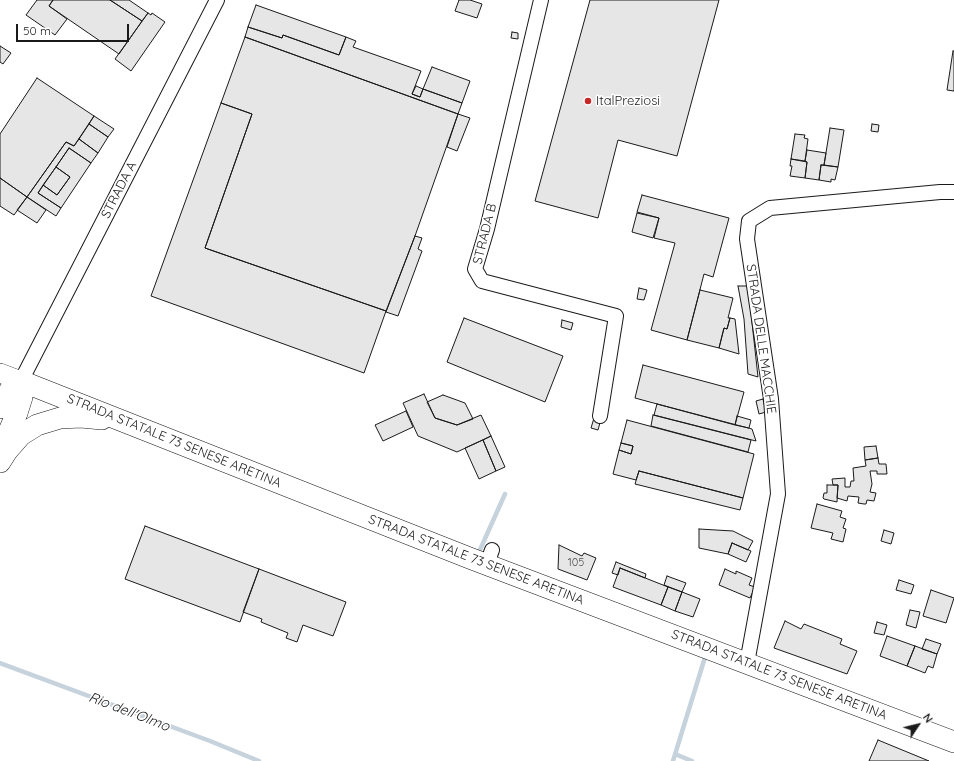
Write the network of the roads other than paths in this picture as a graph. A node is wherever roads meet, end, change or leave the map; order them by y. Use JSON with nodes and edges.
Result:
{"nodes":[{"id":1,"x":217,"y":0,"type":"edge"},
{"id":2,"x":542,"y":0,"type":"edge"},
{"id":3,"x":954,"y":192,"type":"edge"},
{"id":4,"x":0,"y":373,"type":"edge"},
{"id":5,"x":21,"y":381,"type":"junction"},
{"id":6,"x":0,"y":408,"type":"edge"},
{"id":7,"x":600,"y":416,"type":"dead end"},
{"id":8,"x":155,"y":433,"type":"junction"},
{"id":9,"x":0,"y":445,"type":"edge"},
{"id":10,"x":0,"y":462,"type":"edge"},
{"id":11,"x":747,"y":663,"type":"junction"},
{"id":12,"x":954,"y":742,"type":"edge"}],
"edges":[{"from":1,"to":5,"type":"street","name":"STRADA A"},
{"from":2,"to":7,"type":"street","name":"STRADA B"},
{"from":3,"to":11,"type":"street","name":"STRADA DELLE MACCHIE"},
{"from":4,"to":5,"type":"main road","name":"STRADA STATALE 73 SENESE ARETINA"},
{"from":5,"to":6,"type":"main road"},
{"from":5,"to":8,"type":"main road","name":"STRADA STATALE 73 SENESE ARETINA"},
{"from":5,"to":9,"type":"main road"},
{"from":8,"to":10,"type":"main road"},
{"from":8,"to":11,"type":"main road","name":"STRADA STATALE 73 SENESE ARETINA"},
{"from":11,"to":12,"type":"main road","name":"STRADA STATALE 73 SENESE ARETINA"}]}
